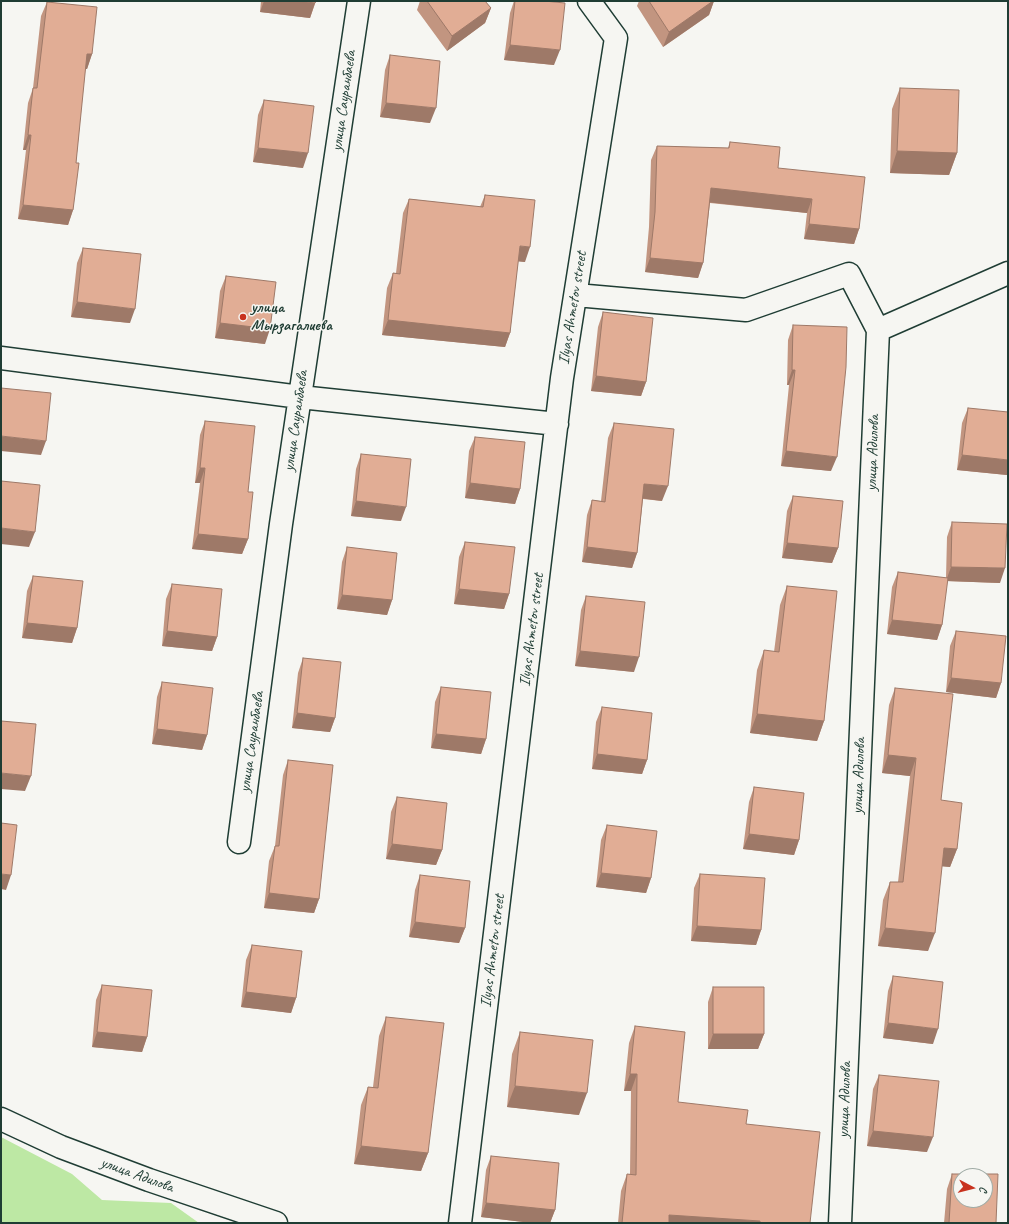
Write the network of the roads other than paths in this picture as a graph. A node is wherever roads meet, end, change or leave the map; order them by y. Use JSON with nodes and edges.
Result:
{"nodes":[{"id":1,"x":359,"y":1,"type":"edge"},
{"id":2,"x":589,"y":1,"type":"edge"},
{"id":3,"x":1008,"y":273,"type":"edge"},
{"id":4,"x":576,"y":295,"type":"junction"},
{"id":5,"x":878,"y":330,"type":"junction"},
{"id":6,"x":1,"y":358,"type":"edge"},
{"id":7,"x":300,"y":397,"type":"junction"},
{"id":8,"x":557,"y":424,"type":"junction"},
{"id":9,"x":239,"y":842,"type":"dead end"},
{"id":10,"x":1,"y":1119,"type":"edge"},
{"id":11,"x":276,"y":1223,"type":"edge"},
{"id":12,"x":460,"y":1223,"type":"edge"},
{"id":13,"x":840,"y":1223,"type":"edge"}],
"edges":[{"from":1,"to":7,"type":"street","name":"улица Сауранбаева"},
{"from":2,"to":4,"type":"street","name":"Ilyas Ahmetov street"},
{"from":3,"to":5,"type":"street"},
{"from":4,"to":5,"type":"street"},
{"from":4,"to":8,"type":"street","name":"Ilyas Ahmetov street"},
{"from":5,"to":13,"type":"street","name":"улица Адилова"},
{"from":6,"to":7,"type":"street"},
{"from":7,"to":8,"type":"street"},
{"from":7,"to":9,"type":"street","name":"улица Сауранбаева"},
{"from":8,"to":12,"type":"street","name":"Ilyas Ahmetov street"},
{"from":10,"to":11,"type":"street","name":"улица Адилова"}]}
